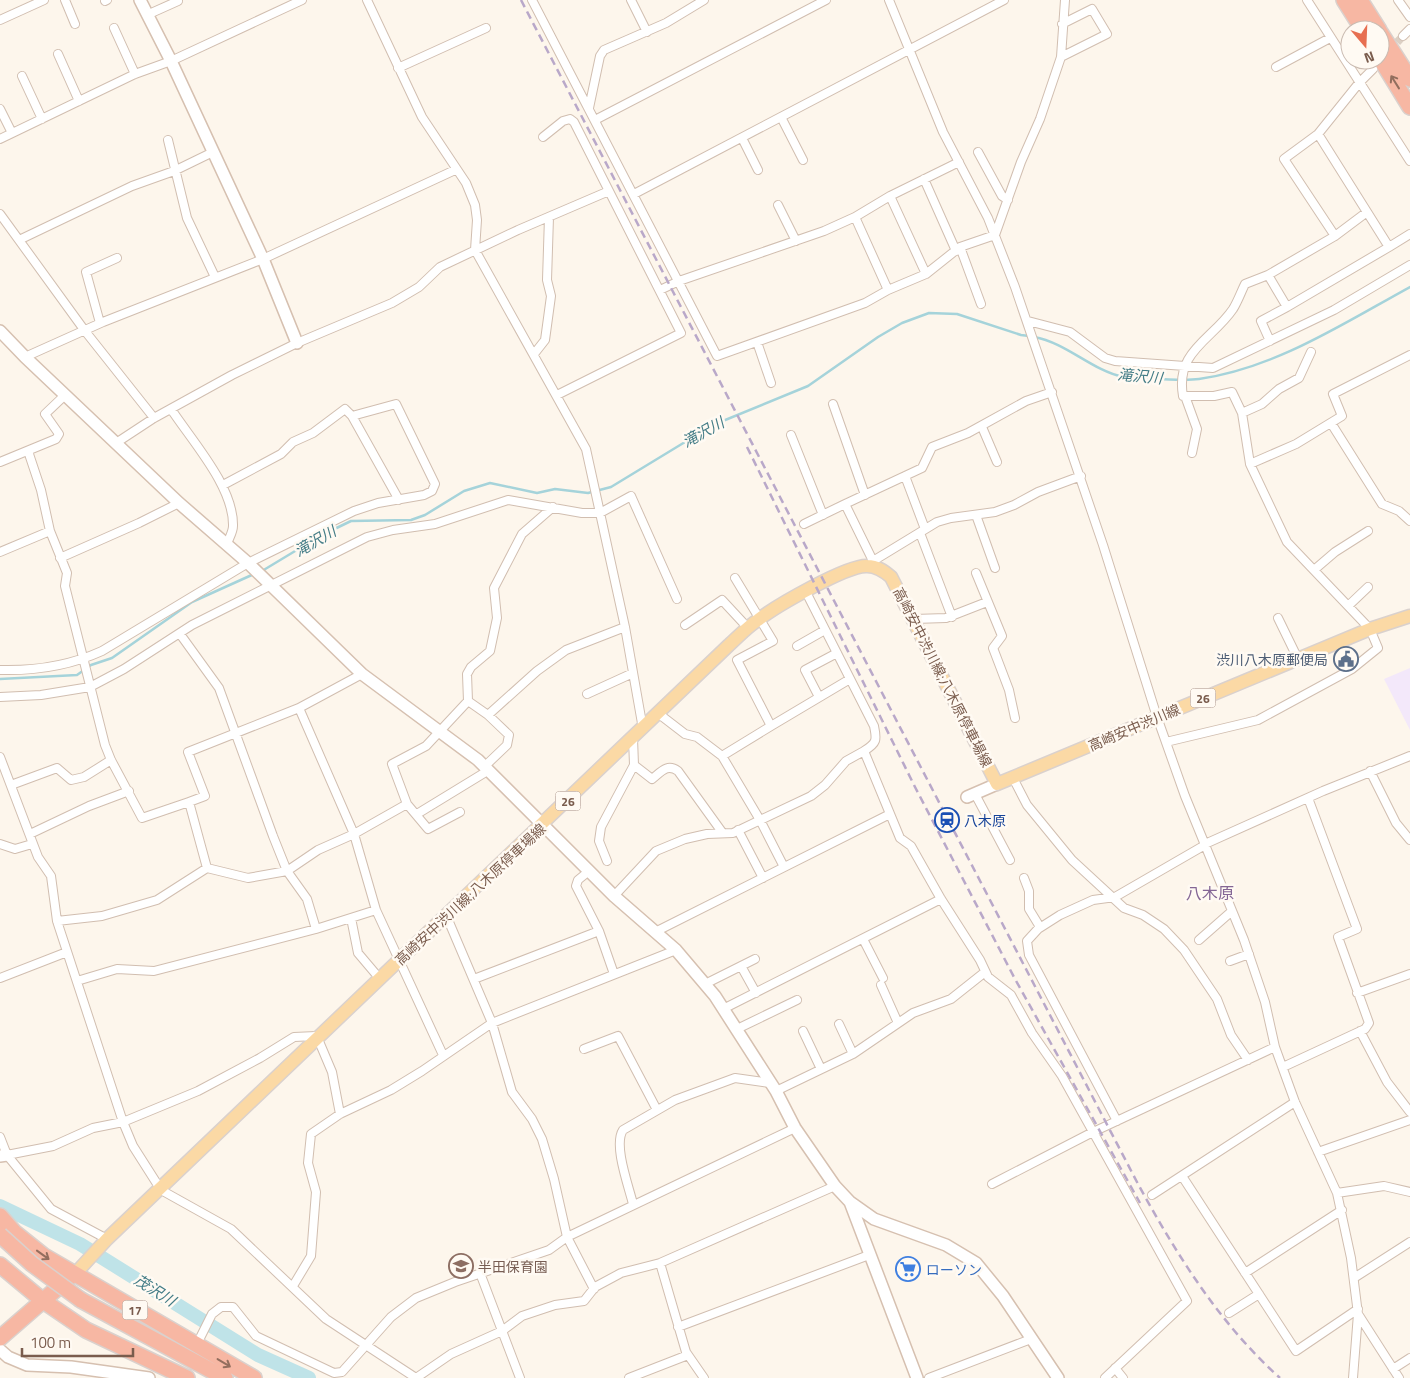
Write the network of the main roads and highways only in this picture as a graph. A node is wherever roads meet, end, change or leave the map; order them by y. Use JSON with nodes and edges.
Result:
{"nodes":[{"id":1,"x":1344,"y":0,"type":"edge"},
{"id":2,"x":1360,"y":0,"type":"edge"},
{"id":3,"x":1356,"y":20,"type":"edge"},
{"id":4,"x":1372,"y":20,"type":"edge"},
{"id":5,"x":1390,"y":48,"type":"edge"},
{"id":6,"x":1382,"y":70,"type":"edge"},
{"id":7,"x":1410,"y":79,"type":"edge"},
{"id":8,"x":1410,"y":106,"type":"edge"},
{"id":9,"x":1410,"y":616,"type":"edge"},
{"id":10,"x":997,"y":784,"type":"joint"},
{"id":11,"x":0,"y":1216,"type":"edge"},
{"id":12,"x":7,"y":1233,"type":"edge"},
{"id":13,"x":0,"y":1264,"type":"edge"},
{"id":14,"x":74,"y":1274,"type":"junction"},
{"id":15,"x":42,"y":1300,"type":"junction"},
{"id":16,"x":0,"y":1338,"type":"edge"},
{"id":17,"x":180,"y":1375,"type":"edge"},
{"id":18,"x":226,"y":1378,"type":"edge"},
{"id":19,"x":254,"y":1378,"type":"edge"}],
"edges":[{"from":1,"to":3,"type":"highway"},
{"from":2,"to":4,"type":"highway"},
{"from":5,"to":7,"type":"highway"},
{"from":8,"to":6,"type":"highway","one_way":true},
{"from":9,"to":10,"type":"main road","name":"高崎安中渋川線","number":"26"},
{"from":10,"to":14,"type":"main road","name":"高崎安中渋川線;八木原停車場線","number":"26"},
{"from":11,"to":12,"type":"highway","number":"17"},
{"from":12,"to":14,"type":"highway","number":"17","one_way":true},
{"from":12,"to":18,"type":"highway","number":"17","bridge":true},
{"from":13,"to":15,"type":"highway"},
{"from":14,"to":15,"type":"highway"},
{"from":14,"to":19,"type":"highway","number":"17","one_way":true},
{"from":15,"to":16,"type":"highway"},
{"from":15,"to":17,"type":"highway"}]}
